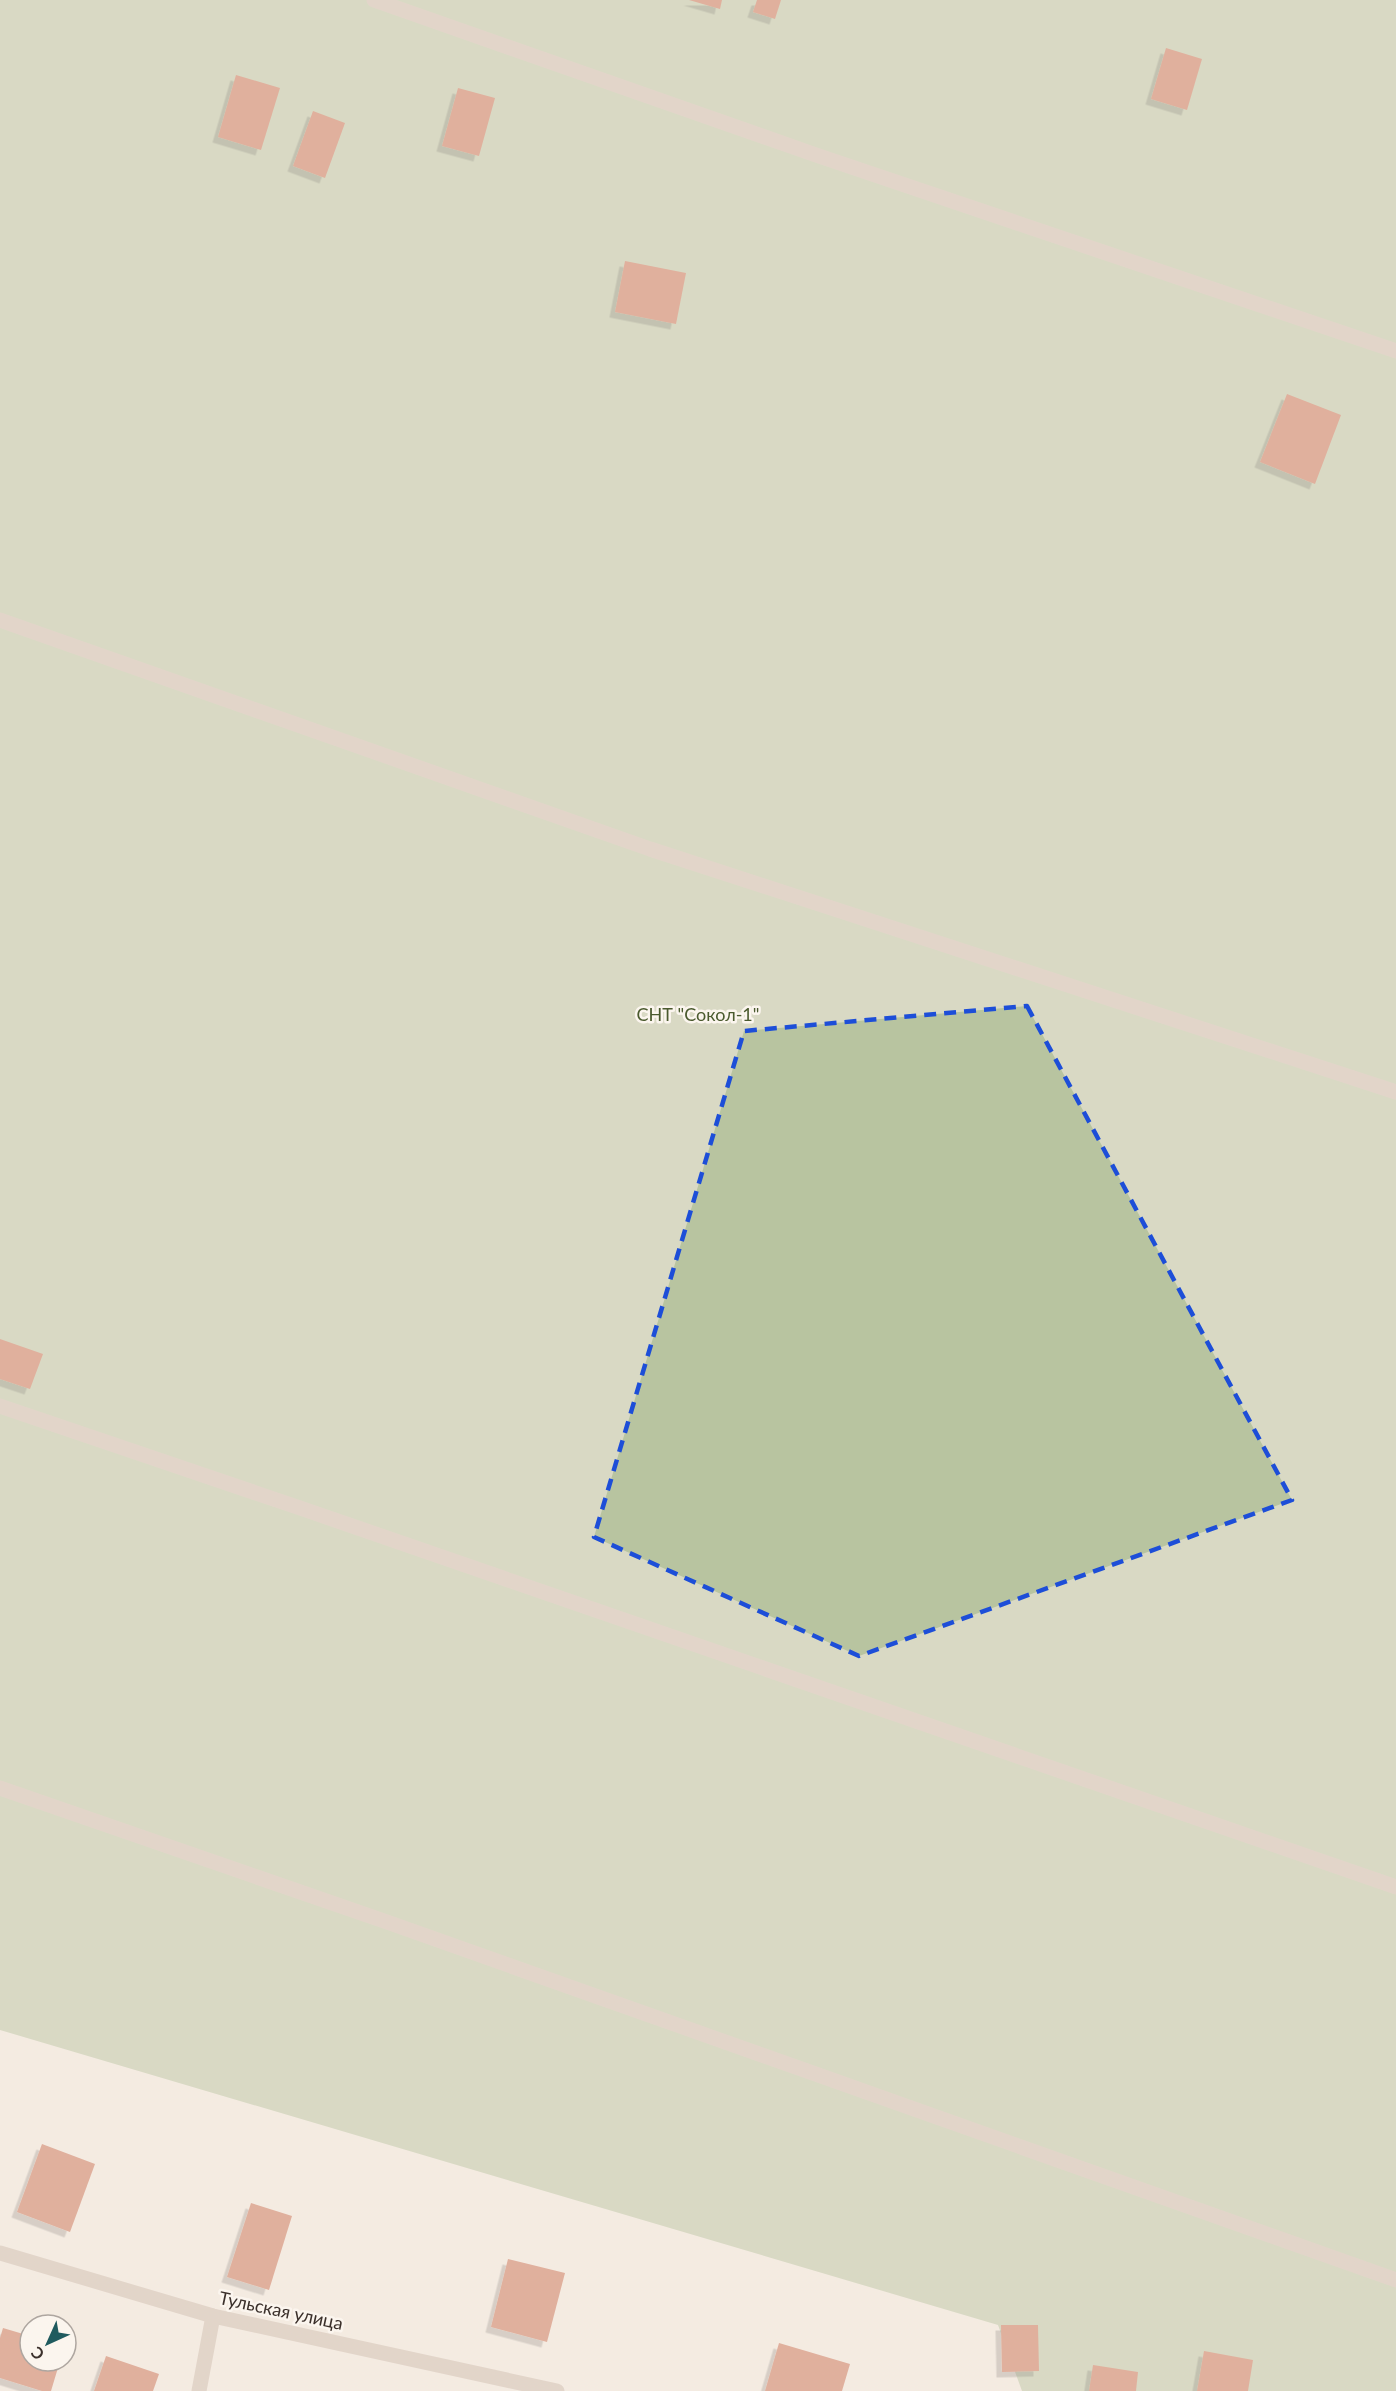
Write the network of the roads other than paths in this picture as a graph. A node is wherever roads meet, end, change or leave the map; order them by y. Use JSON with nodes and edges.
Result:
{"nodes":[{"id":1,"x":374,"y":0,"type":"edge"},
{"id":2,"x":1396,"y":351,"type":"edge"},
{"id":3,"x":0,"y":620,"type":"edge"},
{"id":4,"x":1396,"y":1092,"type":"edge"},
{"id":5,"x":0,"y":1406,"type":"edge"},
{"id":6,"x":0,"y":1788,"type":"edge"},
{"id":7,"x":1396,"y":1887,"type":"edge"},
{"id":8,"x":0,"y":2253,"type":"edge"},
{"id":9,"x":1396,"y":2280,"type":"edge"},
{"id":10,"x":213,"y":2316,"type":"junction"},
{"id":11,"x":199,"y":2391,"type":"edge"},
{"id":12,"x":557,"y":2391,"type":"edge"}],
"edges":[{"from":1,"to":2,"type":"street"},
{"from":3,"to":4,"type":"street"},
{"from":5,"to":7,"type":"street"},
{"from":6,"to":9,"type":"street"},
{"from":8,"to":10,"type":"street","name":"Тульская улица"},
{"from":10,"to":11,"type":"street"},
{"from":10,"to":12,"type":"street","name":"Тульская улица"}]}
